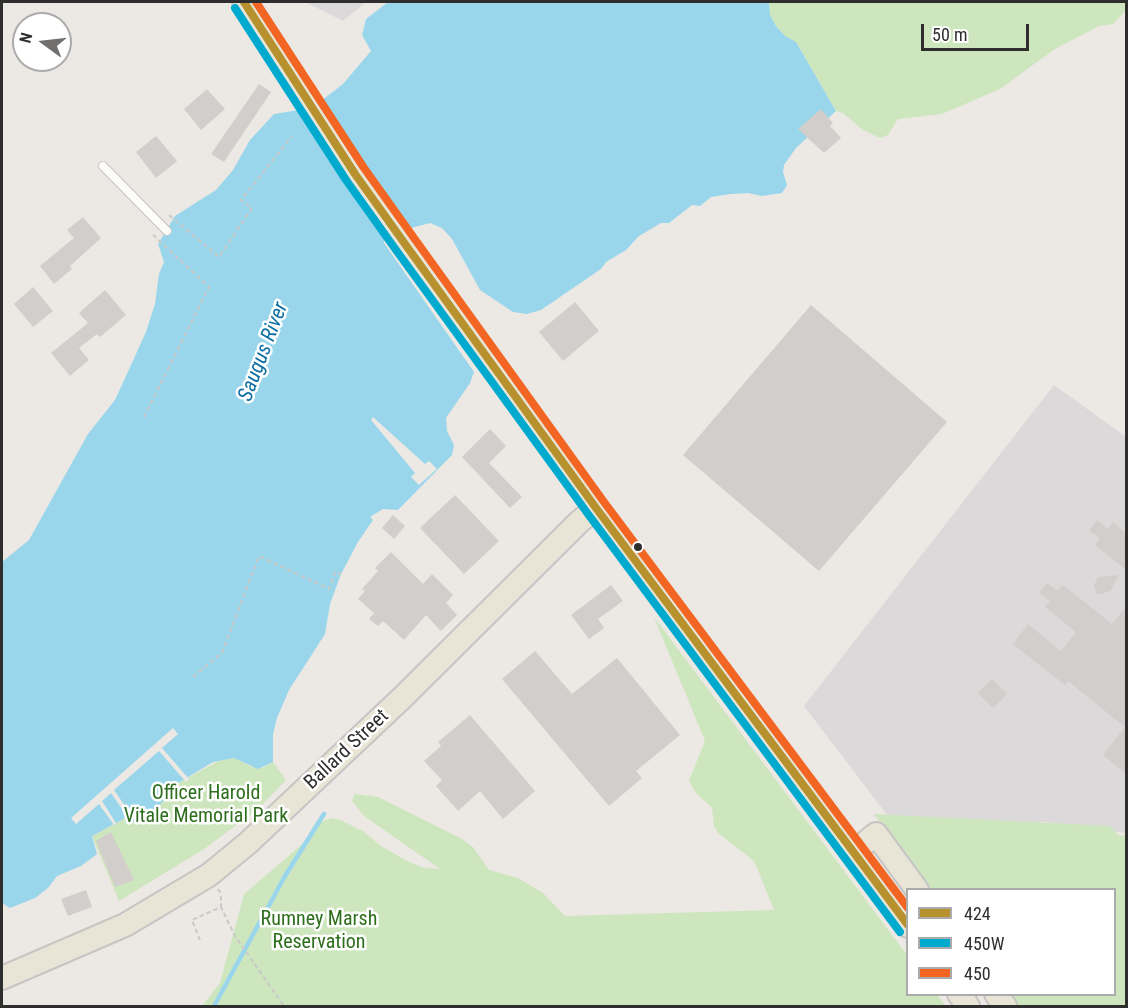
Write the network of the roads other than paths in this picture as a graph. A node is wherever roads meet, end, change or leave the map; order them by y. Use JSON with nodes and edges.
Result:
{"nodes":[{"id":1,"x":244,"y":2,"type":"edge"},
{"id":2,"x":104,"y":166,"type":"dead end"},
{"id":3,"x":167,"y":231,"type":"dead end"},
{"id":4,"x":596,"y":508,"type":"junction"},
{"id":5,"x":853,"y":853,"type":"junction"},
{"id":6,"x":916,"y":888,"type":"edge"},
{"id":7,"x":906,"y":923,"type":"edge"},
{"id":8,"x":2,"y":978,"type":"edge"}],
"edges":[{"from":1,"to":4,"type":"main road"},
{"from":2,"to":3,"type":"lane"},
{"from":4,"to":5,"type":"main road"},
{"from":4,"to":8,"type":"main road","name":"Ballard Street"},
{"from":5,"to":6,"type":"main road"},
{"from":5,"to":7,"type":"main road"}]}
